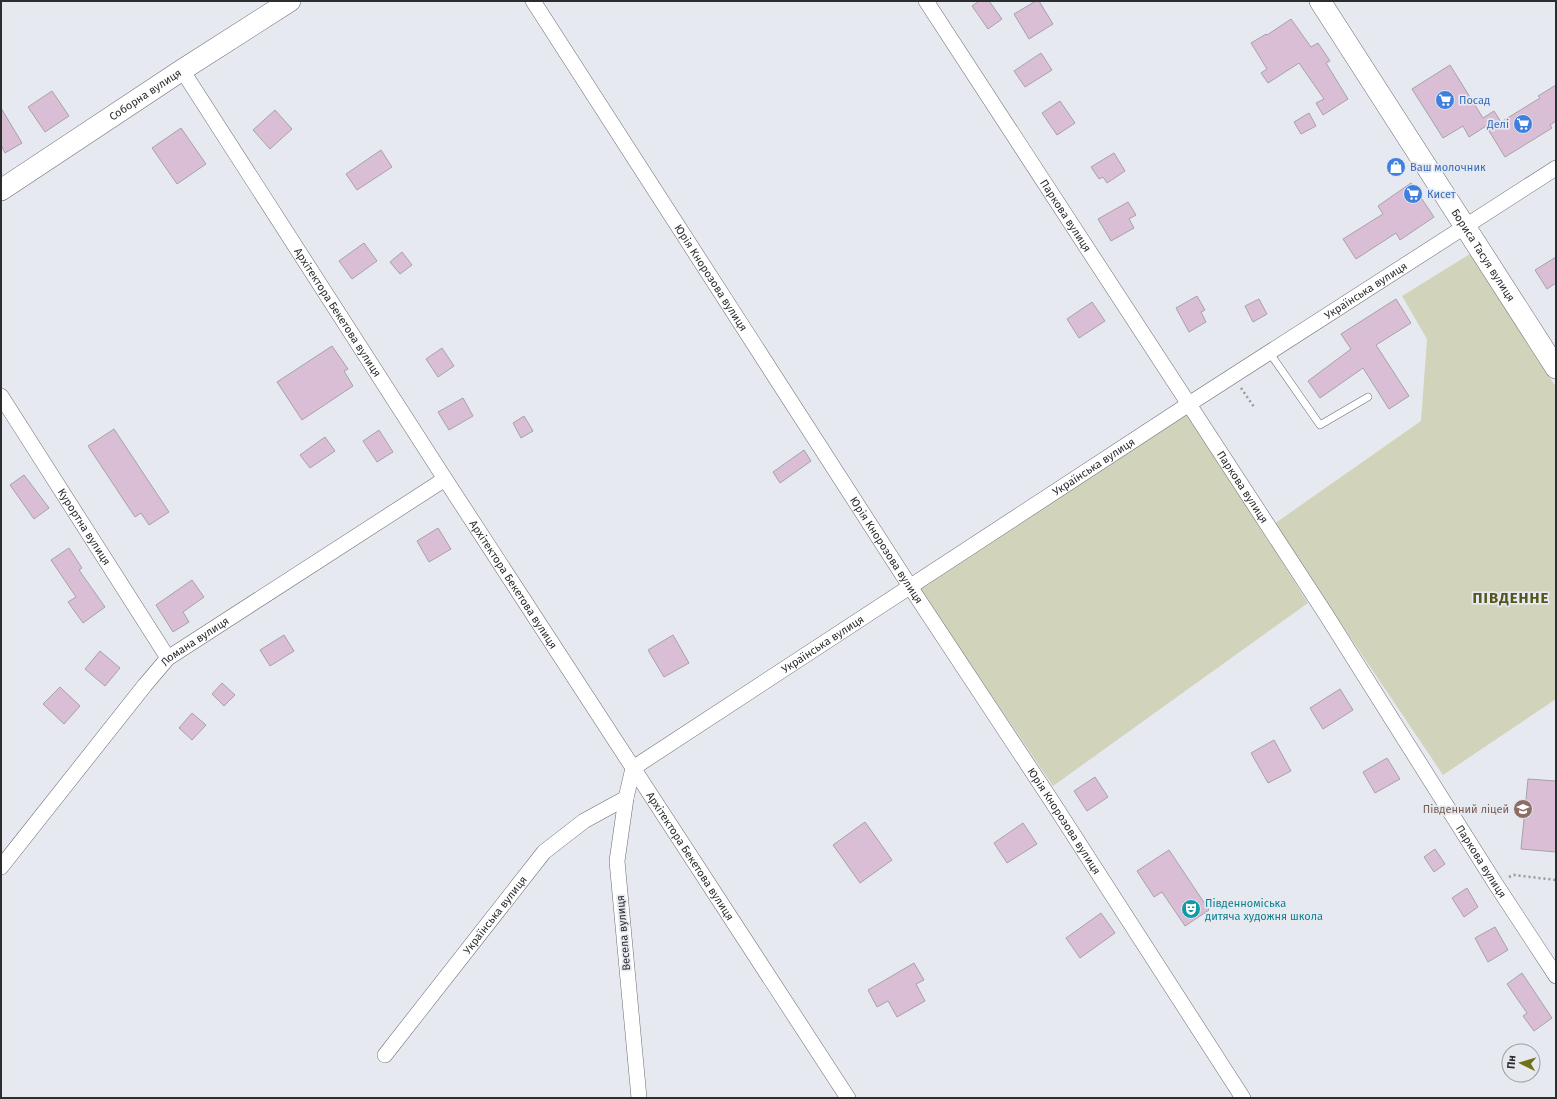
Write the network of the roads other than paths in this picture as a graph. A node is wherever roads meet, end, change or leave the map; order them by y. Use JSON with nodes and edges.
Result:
{"nodes":[{"id":1,"x":290,"y":1,"type":"edge"},
{"id":2,"x":533,"y":1,"type":"edge"},
{"id":3,"x":926,"y":1,"type":"edge"},
{"id":4,"x":1320,"y":1,"type":"edge"},
{"id":5,"x":182,"y":70,"type":"junction"},
{"id":6,"x":1556,"y":168,"type":"edge"},
{"id":7,"x":1,"y":190,"type":"edge"},
{"id":8,"x":1464,"y":227,"type":"junction"},
{"id":9,"x":1269,"y":352,"type":"junction"},
{"id":10,"x":1556,"y":368,"type":"edge"},
{"id":11,"x":1,"y":396,"type":"edge"},
{"id":12,"x":1368,"y":397,"type":"dead end"},
{"id":13,"x":1190,"y":404,"type":"junction"},
{"id":14,"x":445,"y":479,"type":"junction"},
{"id":15,"x":910,"y":588,"type":"junction"},
{"id":16,"x":168,"y":658,"type":"junction"},
{"id":17,"x":633,"y":768,"type":"junction"},
{"id":18,"x":626,"y":798,"type":"junction"},
{"id":19,"x":1,"y":867,"type":"edge"},
{"id":20,"x":1556,"y":976,"type":"edge"},
{"id":21,"x":385,"y":1055,"type":"dead end"},
{"id":22,"x":639,"y":1098,"type":"edge"},
{"id":23,"x":848,"y":1098,"type":"edge"},
{"id":24,"x":1243,"y":1098,"type":"edge"}],
"edges":[{"from":1,"to":5,"type":"street","name":"Соборна вулиця"},
{"from":2,"to":15,"type":"street","name":"Юрія Кнорозова вулиця"},
{"from":3,"to":13,"type":"street","name":"Паркова вулиця"},
{"from":4,"to":8,"type":"street","name":"Бориса Тасуя вулиця"},
{"from":5,"to":7,"type":"street","name":"Соборна вулиця"},
{"from":5,"to":14,"type":"street","name":"Архітектора Бекетова вулиця"},
{"from":6,"to":8,"type":"street","name":"Українська вулиця"},
{"from":8,"to":9,"type":"street","name":"Українська вулиця"},
{"from":8,"to":10,"type":"street","name":"Бориса Тасуя вулиця"},
{"from":9,"to":12,"type":"lane"},
{"from":9,"to":13,"type":"street","name":"Українська вулиця"},
{"from":11,"to":16,"type":"street","name":"Курортна вулиця"},
{"from":13,"to":15,"type":"street","name":"Українська вулиця"},
{"from":13,"to":20,"type":"street","name":"Паркова вулиця"},
{"from":14,"to":16,"type":"street","name":"Ломана вулиця"},
{"from":14,"to":17,"type":"street","name":"Архітектора Бекетова вулиця"},
{"from":15,"to":17,"type":"street","name":"Українська вулиця"},
{"from":15,"to":24,"type":"street","name":"Юрія Кнорозова вулиця"},
{"from":16,"to":19,"type":"street","name":"Ломана вулиця"},
{"from":17,"to":18,"type":"street","name":"Весела вулиця"},
{"from":17,"to":23,"type":"street","name":"Архітектора Бекетова вулиця"},
{"from":18,"to":21,"type":"street","name":"Українська вулиця"},
{"from":18,"to":22,"type":"street","name":"Весела вулиця"}]}
